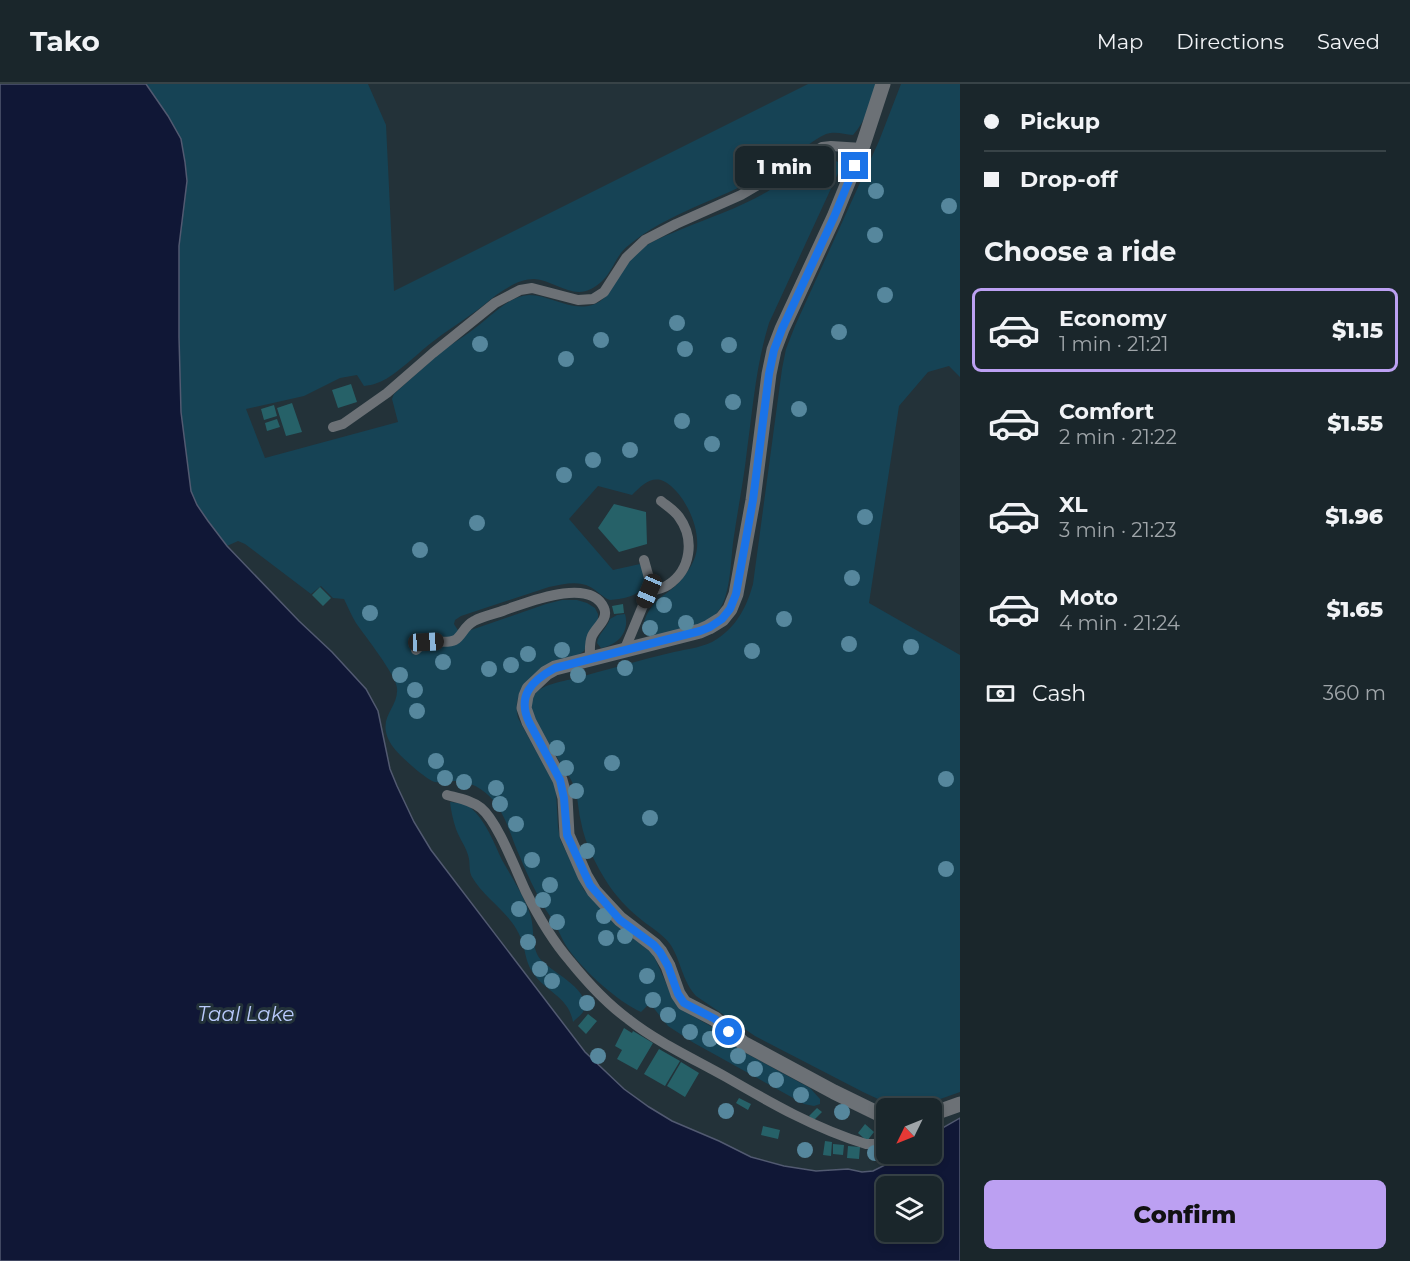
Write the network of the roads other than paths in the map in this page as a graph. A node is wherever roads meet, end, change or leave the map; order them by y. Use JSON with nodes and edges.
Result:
{"nodes":[{"id":1,"x":884,"y":84,"type":"edge"},
{"id":2,"x":862,"y":148,"type":"junction"},
{"id":3,"x":333,"y":427,"type":"dead end"},
{"id":4,"x":661,"y":501,"type":"dead end"},
{"id":5,"x":644,"y":560,"type":"dead end"},
{"id":6,"x":649,"y":591,"type":"junction"},
{"id":7,"x":416,"y":650,"type":"dead end"},
{"id":8,"x":624,"y":651,"type":"junction"},
{"id":9,"x":590,"y":659,"type":"junction"},
{"id":10,"x":447,"y":795,"type":"dead end"},
{"id":11,"x":960,"y":1104,"type":"edge"},
{"id":12,"x":942,"y":1110,"type":"edge"},
{"id":13,"x":876,"y":1112,"type":"edge"},
{"id":14,"x":876,"y":1144,"type":"edge"}],
"edges":[{"from":1,"to":2,"type":"street"},
{"from":2,"to":3,"type":"lane"},
{"from":2,"to":8,"type":"street"},
{"from":4,"to":6,"type":"lane"},
{"from":5,"to":6,"type":"lane"},
{"from":6,"to":8,"type":"lane"},
{"from":7,"to":9,"type":"lane"},
{"from":8,"to":9,"type":"street"},
{"from":9,"to":13,"type":"street"},
{"from":10,"to":14,"type":"lane"},
{"from":11,"to":12,"type":"street"}]}
